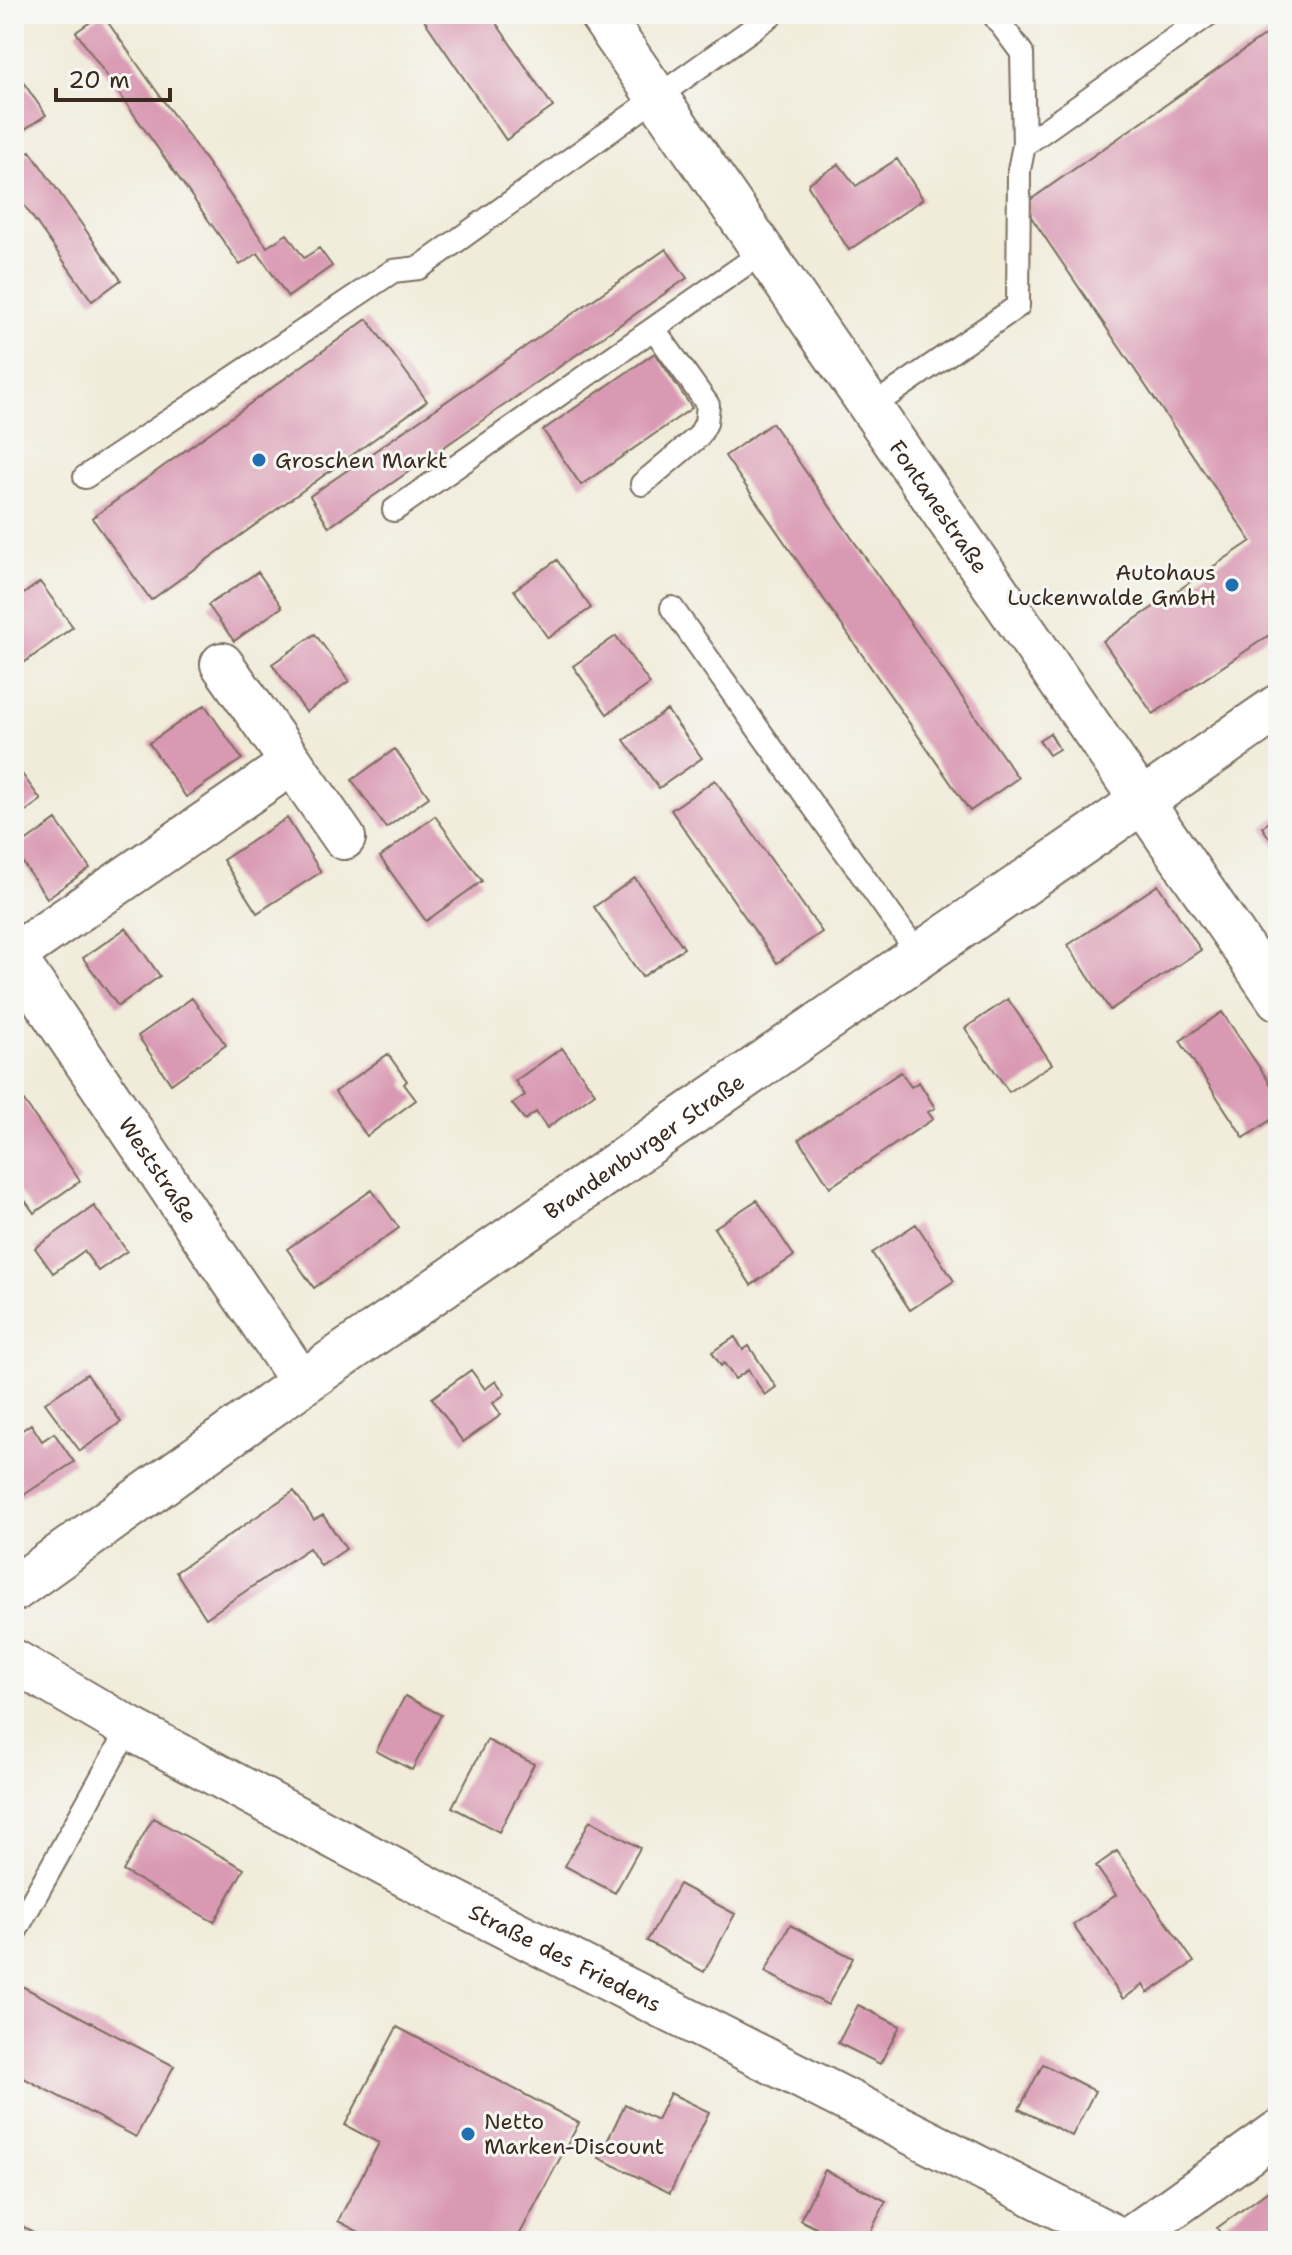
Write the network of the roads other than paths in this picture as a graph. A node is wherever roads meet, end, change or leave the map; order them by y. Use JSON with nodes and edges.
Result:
{"nodes":[{"id":1,"x":600,"y":14,"type":"edge"},
{"id":2,"x":773,"y":14,"type":"edge"},
{"id":3,"x":993,"y":14,"type":"edge"},
{"id":4,"x":1209,"y":14,"type":"edge"},
{"id":5,"x":657,"y":98,"type":"junction"},
{"id":6,"x":1024,"y":145,"type":"junction"},
{"id":7,"x":763,"y":252,"type":"junction"},
{"id":8,"x":654,"y":329,"type":"junction"},
{"id":9,"x":870,"y":408,"type":"junction"},
{"id":10,"x":85,"y":477,"type":"dead end"},
{"id":11,"x":642,"y":484,"type":"dead end"},
{"id":12,"x":394,"y":510,"type":"dead end"},
{"id":13,"x":672,"y":608,"type":"dead end"},
{"id":14,"x":222,"y":664,"type":"dead end"},
{"id":15,"x":1278,"y":707,"type":"edge"},
{"id":16,"x":292,"y":763,"type":"junction"},
{"id":17,"x":1141,"y":802,"type":"junction"},
{"id":18,"x":344,"y":838,"type":"dead end"},
{"id":19,"x":14,"y":955,"type":"edge"},
{"id":20,"x":920,"y":956,"type":"junction"},
{"id":21,"x":1278,"y":999,"type":"edge"},
{"id":22,"x":302,"y":1383,"type":"junction"},
{"id":23,"x":14,"y":1589,"type":"edge"},
{"id":24,"x":14,"y":1661,"type":"edge"},
{"id":25,"x":129,"y":1728,"type":"junction"},
{"id":26,"x":14,"y":1934,"type":"edge"},
{"id":27,"x":1278,"y":2132,"type":"edge"},
{"id":28,"x":1125,"y":2241,"type":"edge"}],
"edges":[{"from":1,"to":5,"type":"street","name":"Fontanestraße"},
{"from":2,"to":5,"type":"lane"},
{"from":3,"to":6,"type":"lane"},
{"from":4,"to":6,"type":"lane"},
{"from":5,"to":7,"type":"street","name":"Fontanestraße"},
{"from":5,"to":10,"type":"lane"},
{"from":6,"to":9,"type":"lane"},
{"from":7,"to":8,"type":"lane"},
{"from":7,"to":9,"type":"street","name":"Fontanestraße"},
{"from":8,"to":11,"type":"lane"},
{"from":8,"to":12,"type":"lane"},
{"from":9,"to":17,"type":"street","name":"Fontanestraße"},
{"from":13,"to":20,"type":"lane"},
{"from":14,"to":16,"type":"street"},
{"from":15,"to":17,"type":"street","name":"Brandenburger Straße"},
{"from":16,"to":18,"type":"street"},
{"from":16,"to":19,"type":"street","name":"Weststraße"},
{"from":17,"to":20,"type":"street","name":"Brandenburger Straße"},
{"from":17,"to":21,"type":"street","name":"Fontanestraße"},
{"from":19,"to":22,"type":"street","name":"Weststraße"},
{"from":20,"to":22,"type":"street","name":"Brandenburger Straße"},
{"from":22,"to":23,"type":"street","name":"Brandenburger Straße"},
{"from":24,"to":25,"type":"street","name":"Straße des Friedens"},
{"from":25,"to":26,"type":"lane"},
{"from":25,"to":28,"type":"street","name":"Straße des Friedens"},
{"from":27,"to":28,"type":"street"}]}
